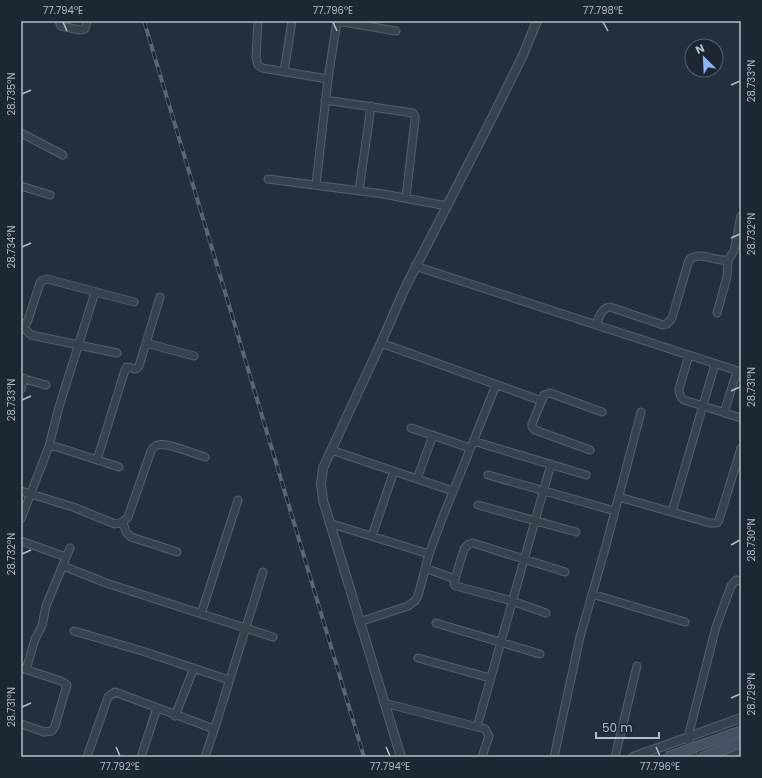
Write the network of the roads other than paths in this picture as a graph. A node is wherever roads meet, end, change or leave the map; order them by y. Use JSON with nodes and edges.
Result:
{"nodes":[{"id":1,"x":59,"y":21,"type":"edge"},
{"id":2,"x":87,"y":21,"type":"edge"},
{"id":3,"x":258,"y":21,"type":"edge"},
{"id":4,"x":292,"y":21,"type":"edge"},
{"id":5,"x":337,"y":21,"type":"edge"},
{"id":6,"x":537,"y":21,"type":"edge"},
{"id":7,"x":396,"y":31,"type":"dead end"},
{"id":8,"x":284,"y":72,"type":"junction"},
{"id":9,"x":328,"y":79,"type":"junction"},
{"id":10,"x":326,"y":100,"type":"junction"},
{"id":11,"x":371,"y":106,"type":"junction"},
{"id":12,"x":21,"y":133,"type":"edge"},
{"id":13,"x":63,"y":154,"type":"dead end"},
{"id":14,"x":268,"y":179,"type":"dead end"},
{"id":15,"x":316,"y":185,"type":"junction"},
{"id":16,"x":21,"y":186,"type":"edge"},
{"id":17,"x":360,"y":191,"type":"junction"},
{"id":18,"x":50,"y":195,"type":"dead end"},
{"id":19,"x":406,"y":197,"type":"junction"},
{"id":20,"x":447,"y":206,"type":"junction"},
{"id":21,"x":741,"y":216,"type":"edge"},
{"id":22,"x":728,"y":260,"type":"junction"},
{"id":23,"x":415,"y":266,"type":"junction"},
{"id":24,"x":95,"y":292,"type":"junction"},
{"id":25,"x":160,"y":298,"type":"dead end"},
{"id":26,"x":134,"y":302,"type":"dead end"},
{"id":27,"x":716,"y":313,"type":"dead end"},
{"id":28,"x":22,"y":324,"type":"edge"},
{"id":29,"x":596,"y":325,"type":"junction"},
{"id":30,"x":146,"y":343,"type":"junction"},
{"id":31,"x":381,"y":343,"type":"junction"},
{"id":32,"x":79,"y":344,"type":"junction"},
{"id":33,"x":117,"y":353,"type":"dead end"},
{"id":34,"x":194,"y":356,"type":"dead end"},
{"id":35,"x":689,"y":356,"type":"junction"},
{"id":36,"x":715,"y":364,"type":"junction"},
{"id":37,"x":739,"y":372,"type":"edge"},
{"id":38,"x":23,"y":378,"type":"edge"},
{"id":39,"x":46,"y":385,"type":"dead end"},
{"id":40,"x":496,"y":385,"type":"junction"},
{"id":41,"x":21,"y":389,"type":"edge"},
{"id":42,"x":542,"y":401,"type":"junction"},
{"id":43,"x":702,"y":405,"type":"junction"},
{"id":44,"x":602,"y":412,"type":"dead end"},
{"id":45,"x":641,"y":412,"type":"dead end"},
{"id":46,"x":724,"y":413,"type":"junction"},
{"id":47,"x":741,"y":418,"type":"edge"},
{"id":48,"x":411,"y":428,"type":"dead end"},
{"id":49,"x":433,"y":435,"type":"junction"},
{"id":50,"x":472,"y":445,"type":"junction"},
{"id":51,"x":50,"y":446,"type":"junction"},
{"id":52,"x":741,"y":448,"type":"edge"},
{"id":53,"x":331,"y":450,"type":"junction"},
{"id":54,"x":590,"y":450,"type":"dead end"},
{"id":55,"x":205,"y":457,"type":"dead end"},
{"id":56,"x":97,"y":460,"type":"junction"},
{"id":57,"x":551,"y":464,"type":"junction"},
{"id":58,"x":119,"y":467,"type":"dead end"},
{"id":59,"x":394,"y":471,"type":"junction"},
{"id":60,"x":586,"y":474,"type":"dead end"},
{"id":61,"x":488,"y":475,"type":"dead end"},
{"id":62,"x":417,"y":479,"type":"junction"},
{"id":63,"x":543,"y":490,"type":"junction"},
{"id":64,"x":21,"y":491,"type":"edge"},
{"id":65,"x":453,"y":491,"type":"junction"},
{"id":66,"x":30,"y":494,"type":"junction"},
{"id":67,"x":619,"y":497,"type":"junction"},
{"id":68,"x":238,"y":500,"type":"dead end"},
{"id":69,"x":478,"y":505,"type":"dead end"},
{"id":70,"x":616,"y":511,"type":"junction"},
{"id":71,"x":672,"y":512,"type":"junction"},
{"id":72,"x":21,"y":519,"type":"edge"},
{"id":73,"x":534,"y":521,"type":"junction"},
{"id":74,"x":123,"y":522,"type":"junction"},
{"id":75,"x":329,"y":523,"type":"junction"},
{"id":76,"x":576,"y":532,"type":"dead end"},
{"id":77,"x":372,"y":536,"type":"junction"},
{"id":78,"x":21,"y":541,"type":"edge"},
{"id":79,"x":70,"y":548,"type":"dead end"},
{"id":80,"x":177,"y":552,"type":"dead end"},
{"id":81,"x":429,"y":554,"type":"junction"},
{"id":82,"x":66,"y":557,"type":"junction"},
{"id":83,"x":524,"y":559,"type":"junction"},
{"id":84,"x":63,"y":566,"type":"junction"},
{"id":85,"x":425,"y":568,"type":"junction"},
{"id":86,"x":263,"y":572,"type":"dead end"},
{"id":87,"x":565,"y":572,"type":"dead end"},
{"id":88,"x":455,"y":579,"type":"junction"},
{"id":89,"x":741,"y":580,"type":"edge"},
{"id":90,"x":592,"y":594,"type":"junction"},
{"id":91,"x":512,"y":601,"type":"junction"},
{"id":92,"x":546,"y":613,"type":"dead end"},
{"id":93,"x":201,"y":614,"type":"junction"},
{"id":94,"x":359,"y":622,"type":"junction"},
{"id":95,"x":684,"y":622,"type":"dead end"},
{"id":96,"x":436,"y":623,"type":"dead end"},
{"id":97,"x":245,"y":628,"type":"junction"},
{"id":98,"x":74,"y":631,"type":"dead end"},
{"id":99,"x":273,"y":637,"type":"dead end"},
{"id":100,"x":500,"y":642,"type":"junction"},
{"id":101,"x":540,"y":654,"type":"dead end"},
{"id":102,"x":418,"y":658,"type":"dead end"},
{"id":103,"x":637,"y":666,"type":"dead end"},
{"id":104,"x":194,"y":668,"type":"junction"},
{"id":105,"x":23,"y":669,"type":"edge"},
{"id":106,"x":490,"y":678,"type":"junction"},
{"id":107,"x":229,"y":680,"type":"junction"},
{"id":108,"x":384,"y":703,"type":"junction"},
{"id":109,"x":157,"y":708,"type":"junction"},
{"id":110,"x":175,"y":716,"type":"junction"},
{"id":111,"x":741,"y":718,"type":"edge"},
{"id":112,"x":21,"y":724,"type":"edge"},
{"id":113,"x":477,"y":727,"type":"junction"},
{"id":114,"x":214,"y":729,"type":"junction"},
{"id":115,"x":741,"y":731,"type":"edge"},
{"id":116,"x":688,"y":737,"type":"junction"},
{"id":117,"x":741,"y":743,"type":"edge"},
{"id":118,"x":741,"y":753,"type":"edge"},
{"id":119,"x":87,"y":757,"type":"edge"},
{"id":120,"x":141,"y":757,"type":"edge"},
{"id":121,"x":205,"y":757,"type":"edge"},
{"id":122,"x":401,"y":757,"type":"edge"},
{"id":123,"x":482,"y":757,"type":"edge"},
{"id":124,"x":554,"y":757,"type":"edge"},
{"id":125,"x":615,"y":757,"type":"edge"},
{"id":126,"x":633,"y":757,"type":"edge"},
{"id":127,"x":667,"y":757,"type":"edge"},
{"id":128,"x":694,"y":757,"type":"edge"},
{"id":129,"x":703,"y":757,"type":"edge"},
{"id":130,"x":730,"y":757,"type":"edge"}],
"edges":[{"from":1,"to":2,"type":"street"},
{"from":3,"to":8,"type":"street"},
{"from":4,"to":8,"type":"street"},
{"from":5,"to":7,"type":"street"},
{"from":5,"to":9,"type":"street"},
{"from":6,"to":20,"type":"street"},
{"from":8,"to":9,"type":"street"},
{"from":9,"to":10,"type":"street"},
{"from":10,"to":11,"type":"street"},
{"from":10,"to":15,"type":"street"},
{"from":11,"to":17,"type":"street"},
{"from":11,"to":19,"type":"street"},
{"from":12,"to":13,"type":"street"},
{"from":14,"to":15,"type":"street"},
{"from":15,"to":17,"type":"street"},
{"from":16,"to":18,"type":"street"},
{"from":17,"to":19,"type":"street"},
{"from":19,"to":20,"type":"street"},
{"from":20,"to":23,"type":"street"},
{"from":21,"to":22,"type":"street"},
{"from":22,"to":27,"type":"street"},
{"from":22,"to":29,"type":"street"},
{"from":23,"to":29,"type":"street"},
{"from":23,"to":31,"type":"street"},
{"from":24,"to":26,"type":"street"},
{"from":24,"to":28,"type":"street"},
{"from":24,"to":32,"type":"street"},
{"from":25,"to":30,"type":"street"},
{"from":28,"to":32,"type":"street"},
{"from":29,"to":35,"type":"street"},
{"from":30,"to":34,"type":"street"},
{"from":30,"to":56,"type":"street"},
{"from":31,"to":40,"type":"street"},
{"from":31,"to":53,"type":"street"},
{"from":32,"to":33,"type":"street"},
{"from":32,"to":51,"type":"street"},
{"from":35,"to":36,"type":"street"},
{"from":35,"to":43,"type":"street"},
{"from":36,"to":37,"type":"street"},
{"from":36,"to":43,"type":"street"},
{"from":37,"to":46,"type":"street"},
{"from":38,"to":39,"type":"street"},
{"from":38,"to":41,"type":"street"},
{"from":40,"to":42,"type":"street"},
{"from":40,"to":50,"type":"street"},
{"from":42,"to":44,"type":"street"},
{"from":42,"to":54,"type":"street"},
{"from":43,"to":46,"type":"street"},
{"from":43,"to":71,"type":"street"},
{"from":45,"to":67,"type":"street"},
{"from":46,"to":47,"type":"street"},
{"from":48,"to":49,"type":"street"},
{"from":49,"to":50,"type":"street"},
{"from":49,"to":62,"type":"street"},
{"from":50,"to":57,"type":"street"},
{"from":50,"to":65,"type":"street"},
{"from":51,"to":56,"type":"street"},
{"from":51,"to":66,"type":"street"},
{"from":52,"to":71,"type":"street"},
{"from":53,"to":59,"type":"street"},
{"from":53,"to":75,"type":"street"},
{"from":55,"to":74,"type":"street"},
{"from":56,"to":58,"type":"street"},
{"from":57,"to":60,"type":"street"},
{"from":57,"to":63,"type":"street"},
{"from":59,"to":62,"type":"street"},
{"from":59,"to":77,"type":"street"},
{"from":61,"to":63,"type":"street"},
{"from":62,"to":65,"type":"street"},
{"from":63,"to":70,"type":"street"},
{"from":63,"to":73,"type":"street"},
{"from":64,"to":66,"type":"street"},
{"from":65,"to":81,"type":"street"},
{"from":66,"to":72,"type":"street"},
{"from":66,"to":74,"type":"street"},
{"from":67,"to":70,"type":"street"},
{"from":67,"to":71,"type":"street"},
{"from":68,"to":93,"type":"street"},
{"from":69,"to":73,"type":"street"},
{"from":70,"to":90,"type":"street"},
{"from":73,"to":76,"type":"street"},
{"from":73,"to":83,"type":"street"},
{"from":74,"to":80,"type":"street"},
{"from":75,"to":77,"type":"street"},
{"from":75,"to":94,"type":"street"},
{"from":77,"to":81,"type":"street"},
{"from":78,"to":82,"type":"street"},
{"from":79,"to":82,"type":"street"},
{"from":81,"to":85,"type":"street"},
{"from":82,"to":84,"type":"street"},
{"from":83,"to":87,"type":"street"},
{"from":83,"to":88,"type":"street"},
{"from":83,"to":91,"type":"street"},
{"from":84,"to":93,"type":"street"},
{"from":84,"to":105,"type":"street"},
{"from":85,"to":88,"type":"street"},
{"from":85,"to":94,"type":"street"},
{"from":86,"to":97,"type":"street"},
{"from":88,"to":91,"type":"street"},
{"from":89,"to":116,"type":"street"},
{"from":90,"to":95,"type":"street"},
{"from":90,"to":124,"type":"street"},
{"from":91,"to":92,"type":"street"},
{"from":91,"to":100,"type":"street"},
{"from":93,"to":97,"type":"street"},
{"from":94,"to":108,"type":"street"},
{"from":96,"to":100,"type":"street"},
{"from":97,"to":99,"type":"street"},
{"from":97,"to":107,"type":"street"},
{"from":98,"to":104,"type":"street"},
{"from":100,"to":101,"type":"street"},
{"from":100,"to":106,"type":"street"},
{"from":102,"to":106,"type":"street"},
{"from":103,"to":125,"type":"street"},
{"from":104,"to":107,"type":"street"},
{"from":104,"to":110,"type":"street"},
{"from":105,"to":112,"type":"street"},
{"from":106,"to":113,"type":"street"},
{"from":107,"to":114,"type":"street"},
{"from":108,"to":113,"type":"street"},
{"from":108,"to":122,"type":"street"},
{"from":109,"to":110,"type":"street"},
{"from":109,"to":119,"type":"street"},
{"from":109,"to":120,"type":"street"},
{"from":110,"to":114,"type":"street"},
{"from":111,"to":116,"type":"street"},
{"from":113,"to":123,"type":"street"},
{"from":114,"to":121,"type":"street"},
{"from":115,"to":127,"type":"main road","bridge":true},
{"from":116,"to":126,"type":"street"},
{"from":116,"to":128,"type":"street"},
{"from":117,"to":129,"type":"main road"},
{"from":118,"to":130,"type":"street"}]}
